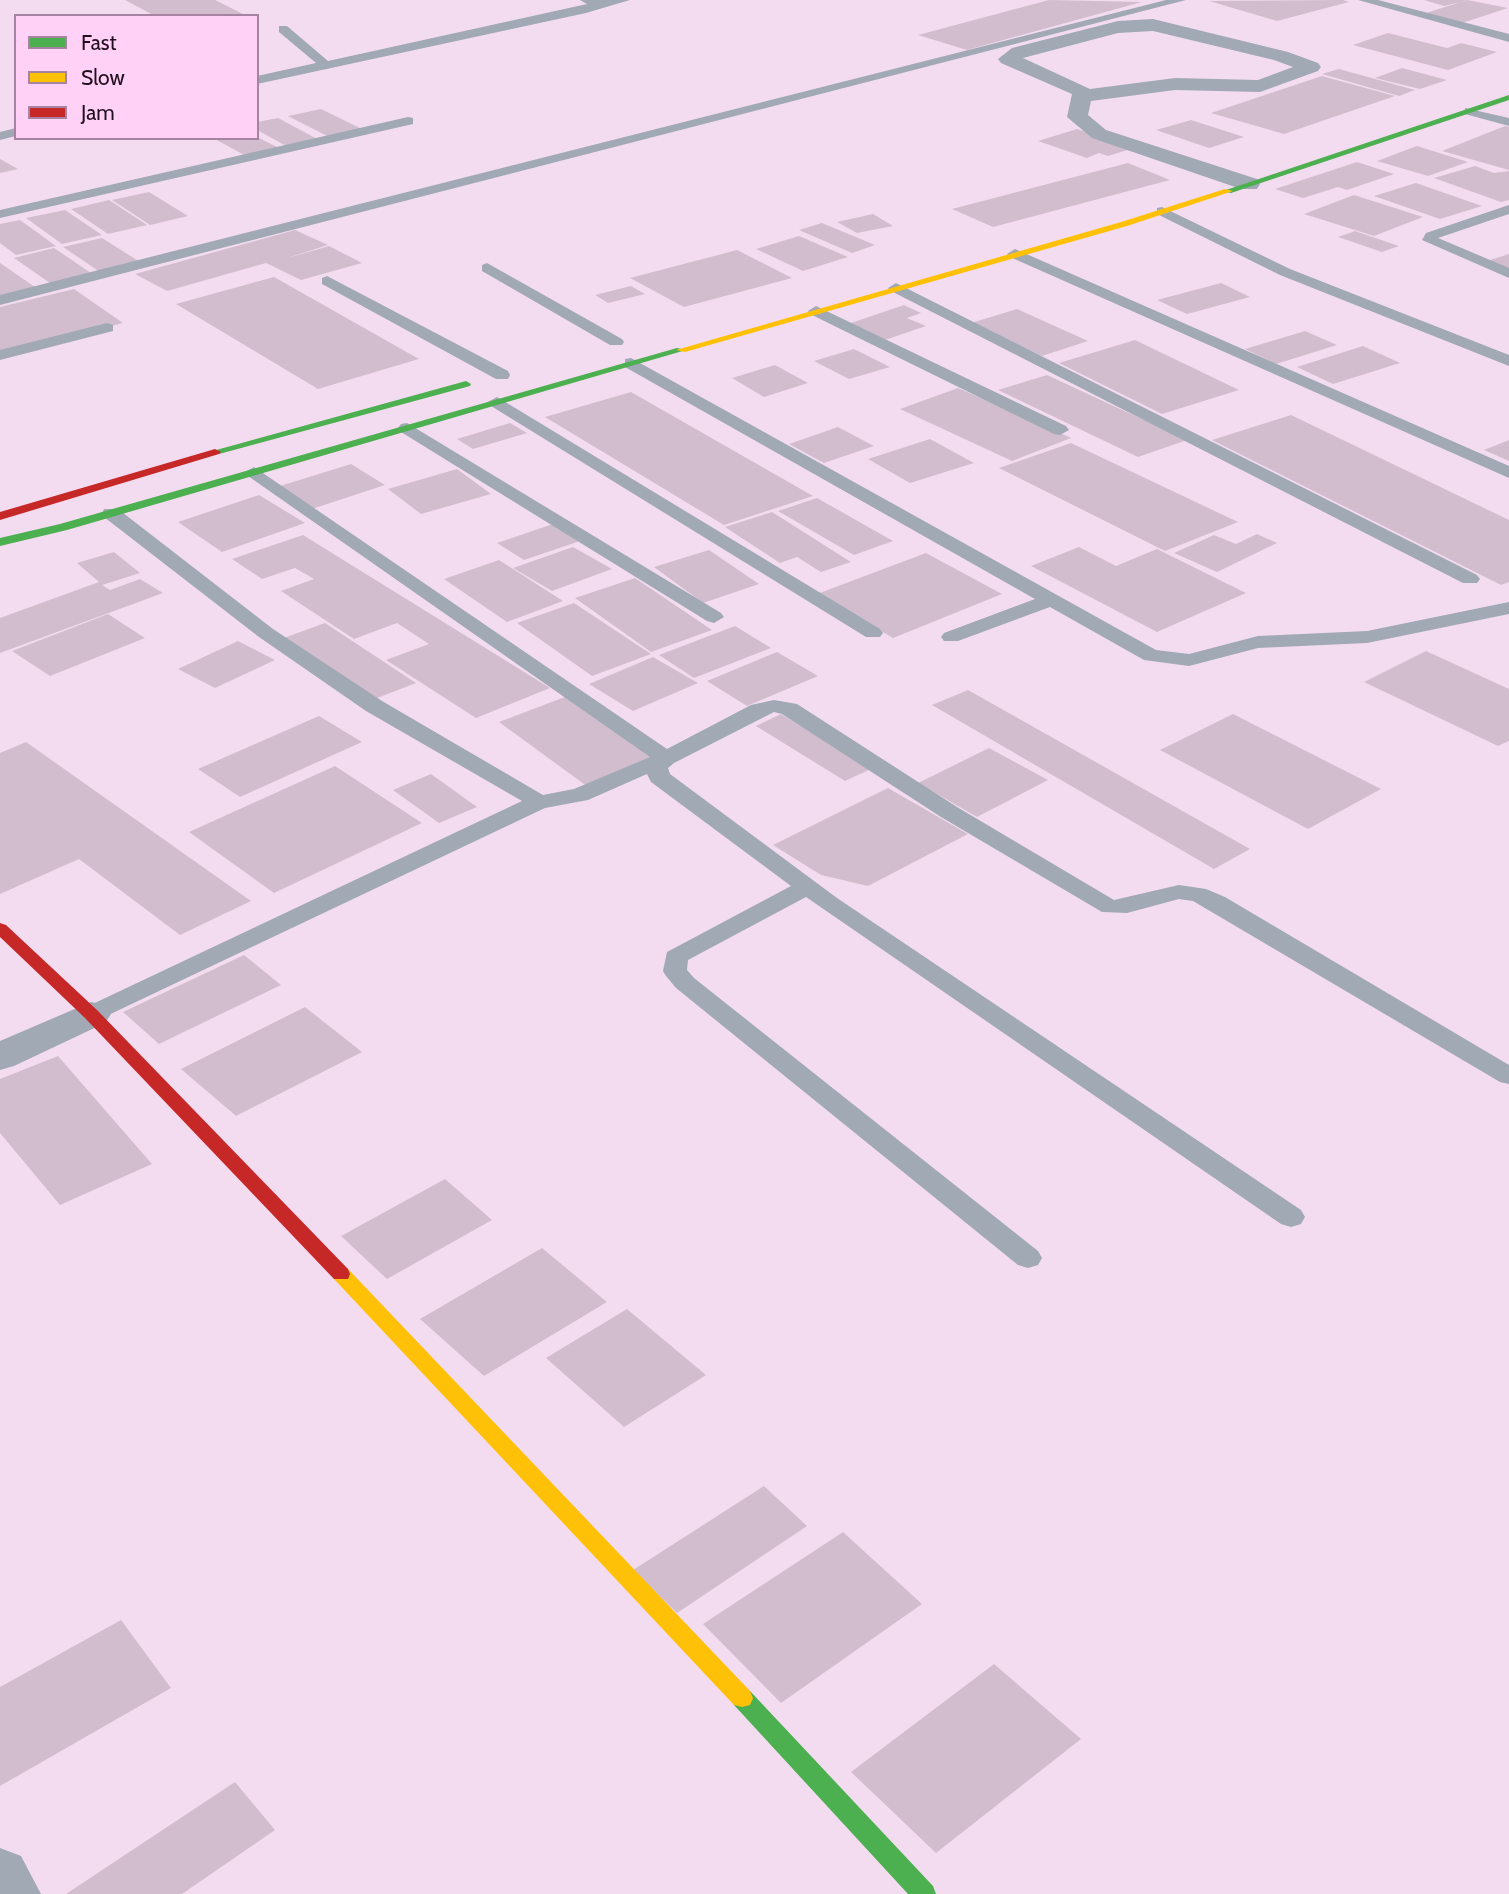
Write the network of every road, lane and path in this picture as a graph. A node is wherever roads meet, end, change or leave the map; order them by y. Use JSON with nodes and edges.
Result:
{"nodes":[{"id":1,"x":624,"y":0,"type":"edge"},
{"id":2,"x":1180,"y":0,"type":"edge"},
{"id":3,"x":1364,"y":0,"type":"edge"},
{"id":4,"x":586,"y":5,"type":"edge"},
{"id":5,"x":283,"y":29,"type":"dead end"},
{"id":6,"x":1509,"y":38,"type":"edge"},
{"id":7,"x":326,"y":65,"type":"junction"},
{"id":8,"x":259,"y":80,"type":"edge"},
{"id":9,"x":1083,"y":96,"type":"junction"},
{"id":10,"x":1509,"y":97,"type":"edge"},
{"id":11,"x":1438,"y":101,"type":"dead end"},
{"id":12,"x":1470,"y":111,"type":"junction"},
{"id":13,"x":408,"y":121,"type":"dead end"},
{"id":14,"x":1509,"y":122,"type":"edge"},
{"id":15,"x":1336,"y":137,"type":"dead end"},
{"id":16,"x":1225,"y":175,"type":"junction"},
{"id":17,"x":1249,"y":184,"type":"junction"},
{"id":18,"x":1188,"y":186,"type":"dead end"},
{"id":19,"x":1509,"y":209,"type":"edge"},
{"id":20,"x":1162,"y":211,"type":"junction"},
{"id":21,"x":0,"y":214,"type":"edge"},
{"id":22,"x":1014,"y":254,"type":"junction"},
{"id":23,"x":487,"y":268,"type":"dead end"},
{"id":24,"x":1509,"y":273,"type":"edge"},
{"id":25,"x":327,"y":281,"type":"dead end"},
{"id":26,"x":896,"y":288,"type":"junction"},
{"id":27,"x":0,"y":300,"type":"edge"},
{"id":28,"x":816,"y":311,"type":"junction"},
{"id":29,"x":107,"y":328,"type":"dead end"},
{"id":30,"x":623,"y":340,"type":"joint"},
{"id":31,"x":591,"y":349,"type":"dead end"},
{"id":32,"x":0,"y":355,"type":"edge"},
{"id":33,"x":1509,"y":361,"type":"edge"},
{"id":34,"x":631,"y":363,"type":"junction"},
{"id":35,"x":508,"y":373,"type":"joint"},
{"id":36,"x":497,"y":402,"type":"junction"},
{"id":37,"x":407,"y":428,"type":"junction"},
{"id":38,"x":1060,"y":430,"type":"dead end"},
{"id":39,"x":254,"y":472,"type":"junction"},
{"id":40,"x":1509,"y":473,"type":"edge"},
{"id":41,"x":111,"y":513,"type":"junction"},
{"id":42,"x":0,"y":516,"type":"edge"},
{"id":43,"x":0,"y":542,"type":"edge"},
{"id":44,"x":1470,"y":579,"type":"dead end"},
{"id":45,"x":1050,"y":600,"type":"junction"},
{"id":46,"x":1509,"y":608,"type":"edge"},
{"id":47,"x":714,"y":617,"type":"dead end"},
{"id":48,"x":873,"y":634,"type":"dead end"},
{"id":49,"x":951,"y":637,"type":"dead end"},
{"id":50,"x":666,"y":758,"type":"junction"},
{"id":51,"x":538,"y":802,"type":"junction"},
{"id":52,"x":808,"y":887,"type":"junction"},
{"id":53,"x":0,"y":928,"type":"edge"},
{"id":54,"x":91,"y":1014,"type":"junction"},
{"id":55,"x":0,"y":1057,"type":"edge"},
{"id":56,"x":1509,"y":1076,"type":"edge"},
{"id":57,"x":1291,"y":1217,"type":"dead end"},
{"id":58,"x":1028,"y":1258,"type":"dead end"},
{"id":59,"x":0,"y":1874,"type":"edge"},
{"id":60,"x":12,"y":1894,"type":"edge"},
{"id":61,"x":924,"y":1894,"type":"edge"}],
"edges":[{"from":1,"to":4,"type":"lane"},
{"from":2,"to":27,"type":"lane"},
{"from":3,"to":6,"type":"lane"},
{"from":4,"to":7,"type":"lane"},
{"from":5,"to":7,"type":"lane"},
{"from":7,"to":8,"type":"lane"},
{"from":9,"to":9,"type":"street"},
{"from":9,"to":16,"type":"street"},
{"from":10,"to":12,"type":"main road"},
{"from":11,"to":12,"type":"main road"},
{"from":12,"to":14,"type":"lane"},
{"from":12,"to":17,"type":"main road"},
{"from":13,"to":21,"type":"lane"},
{"from":15,"to":16,"type":"main road"},
{"from":16,"to":17,"type":"street"},
{"from":16,"to":18,"type":"main road"},
{"from":17,"to":20,"type":"main road"},
{"from":19,"to":24,"type":"lane"},
{"from":20,"to":22,"type":"main road"},
{"from":20,"to":33,"type":"lane"},
{"from":22,"to":26,"type":"main road"},
{"from":22,"to":40,"type":"lane"},
{"from":23,"to":30,"type":"lane"},
{"from":25,"to":35,"type":"lane"},
{"from":26,"to":28,"type":"main road"},
{"from":26,"to":44,"type":"lane"},
{"from":28,"to":34,"type":"main road"},
{"from":28,"to":38,"type":"lane"},
{"from":29,"to":32,"type":"lane"},
{"from":30,"to":31,"type":"main road"},
{"from":34,"to":36,"type":"main road"},
{"from":34,"to":45,"type":"lane"},
{"from":35,"to":42,"type":"main road"},
{"from":36,"to":37,"type":"main road"},
{"from":36,"to":48,"type":"lane"},
{"from":37,"to":39,"type":"main road"},
{"from":37,"to":47,"type":"lane"},
{"from":39,"to":41,"type":"main road"},
{"from":39,"to":50,"type":"lane"},
{"from":41,"to":43,"type":"main road"},
{"from":41,"to":51,"type":"lane"},
{"from":45,"to":46,"type":"lane"},
{"from":45,"to":49,"type":"lane"},
{"from":50,"to":51,"type":"lane"},
{"from":50,"to":52,"type":"lane"},
{"from":50,"to":56,"type":"lane"},
{"from":51,"to":54,"type":"lane"},
{"from":52,"to":57,"type":"lane"},
{"from":52,"to":58,"type":"lane"},
{"from":53,"to":54,"type":"main road"},
{"from":54,"to":55,"type":"street"},
{"from":54,"to":61,"type":"main road"},
{"from":59,"to":60,"type":"street"}]}
